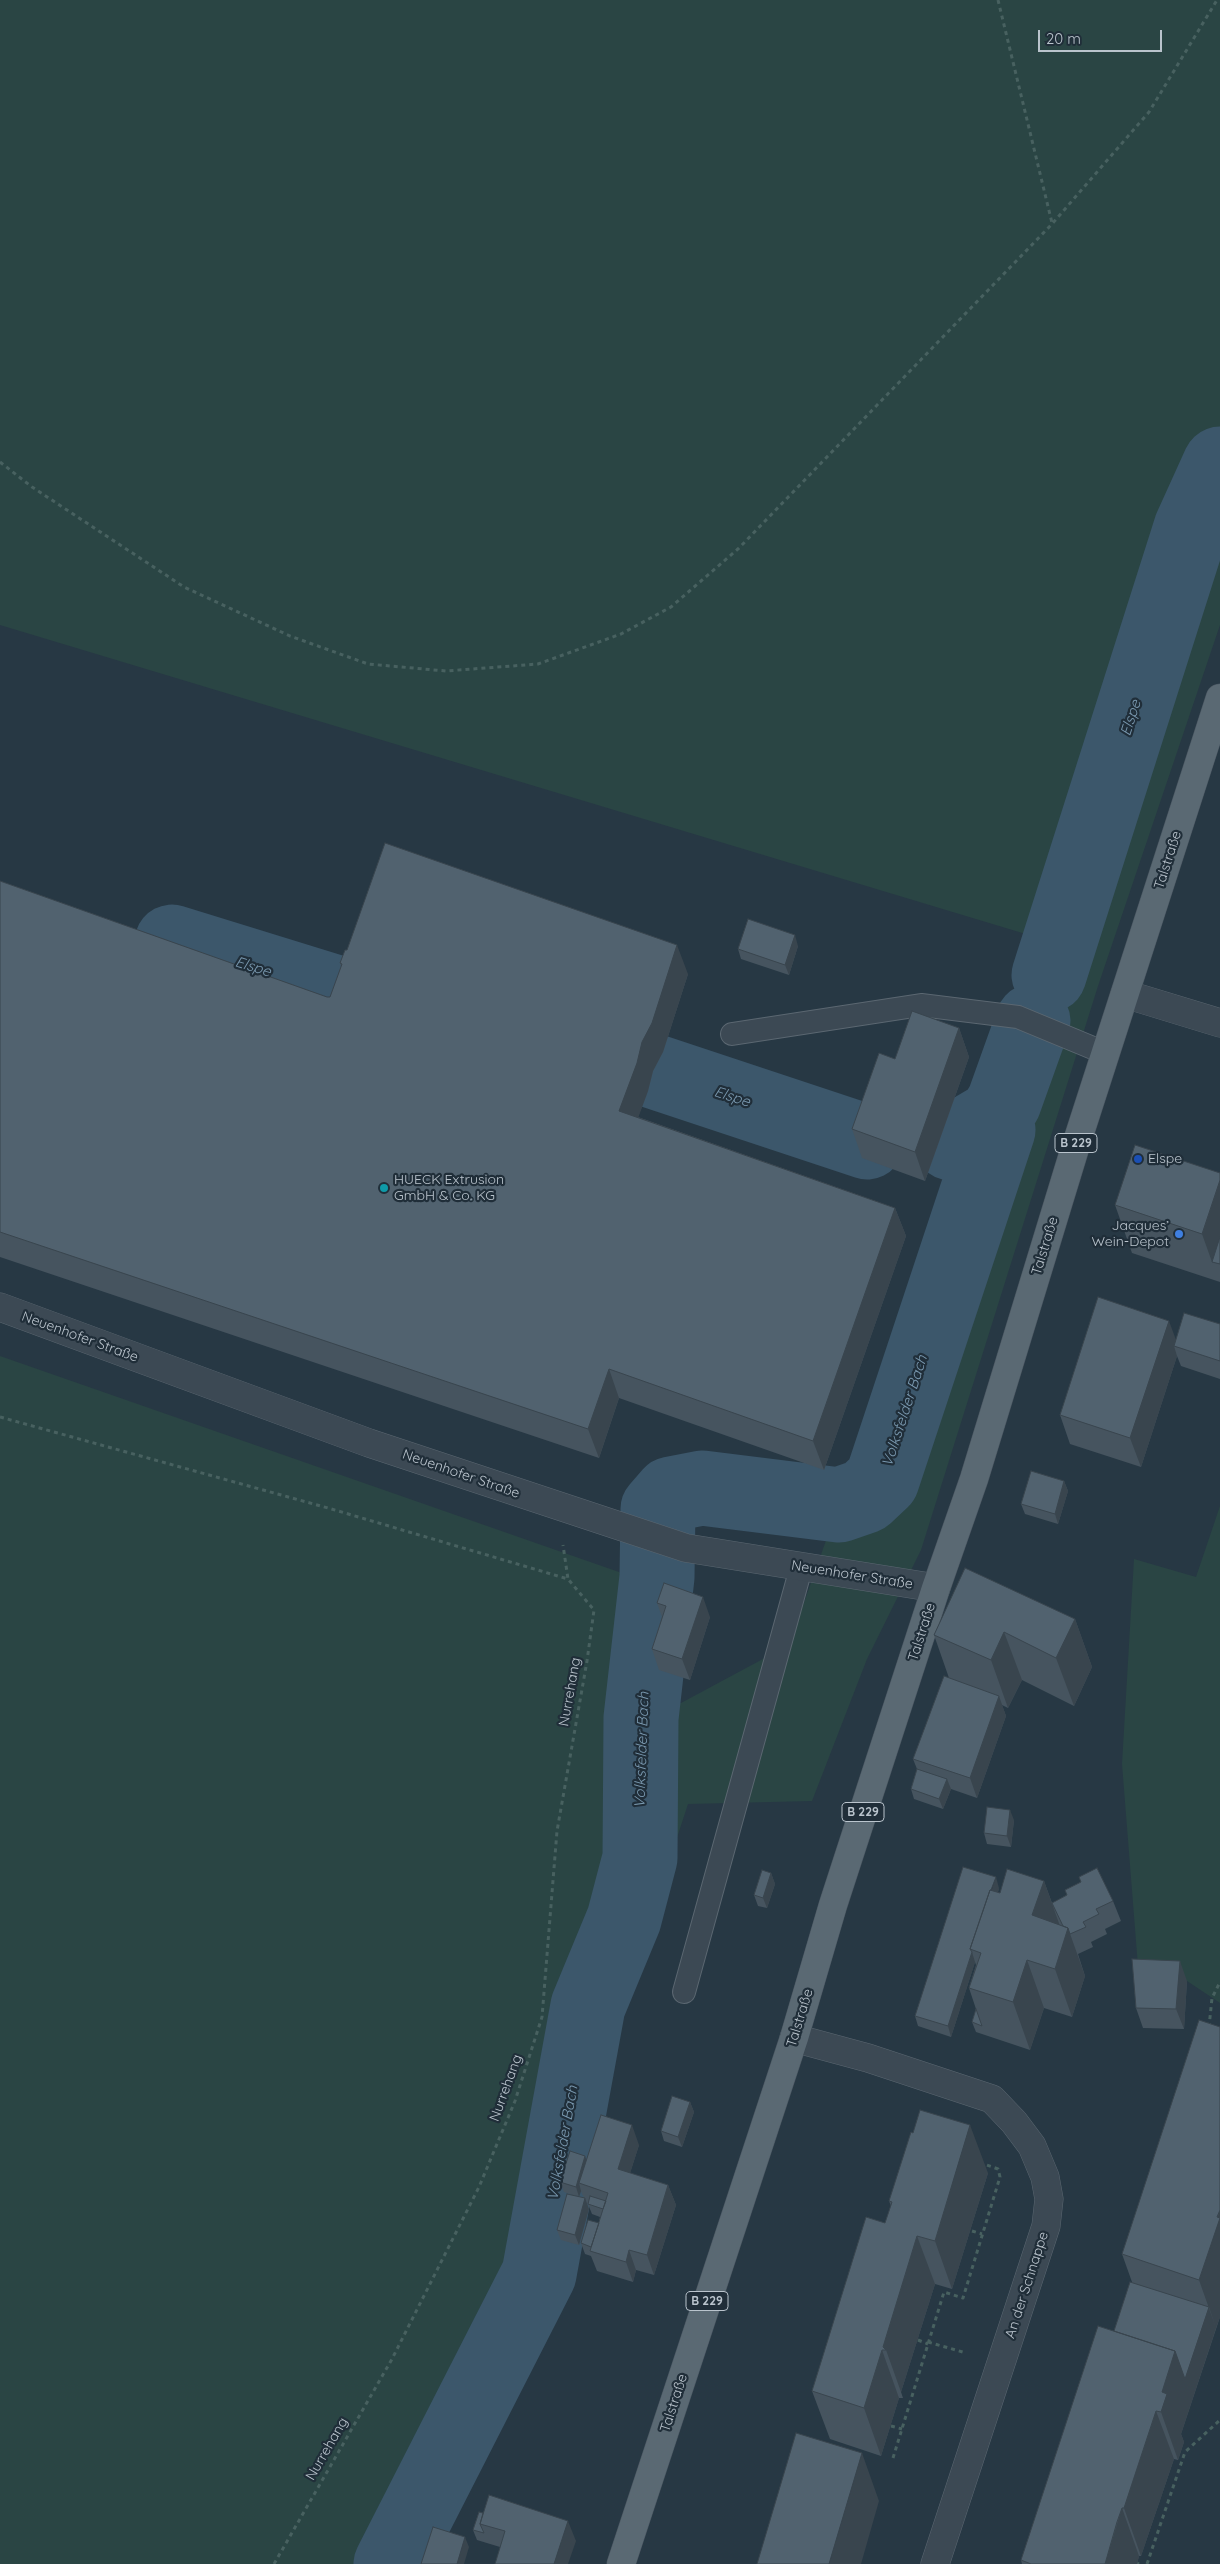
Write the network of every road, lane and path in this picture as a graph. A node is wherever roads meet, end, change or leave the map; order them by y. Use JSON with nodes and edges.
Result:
{"nodes":[{"id":1,"x":998,"y":0,"type":"edge"},
{"id":2,"x":1216,"y":0,"type":"edge"},
{"id":3,"x":1052,"y":224,"type":"junction"},
{"id":4,"x":0,"y":462,"type":"edge"},
{"id":5,"x":1220,"y":698,"type":"edge"},
{"id":6,"x":1125,"y":994,"type":"junction"},
{"id":7,"x":1220,"y":1023,"type":"edge"},
{"id":8,"x":732,"y":1034,"type":"dead end"},
{"id":9,"x":1105,"y":1053,"type":"junction"},
{"id":10,"x":0,"y":1307,"type":"edge"},
{"id":11,"x":0,"y":1417,"type":"edge"},
{"id":12,"x":558,"y":1507,"type":"junction"},
{"id":13,"x":801,"y":1568,"type":"junction"},
{"id":14,"x":568,"y":1579,"type":"junction"},
{"id":15,"x":936,"y":1588,"type":"junction"},
{"id":16,"x":1220,"y":1982,"type":"edge"},
{"id":17,"x":684,"y":1992,"type":"dead end"},
{"id":18,"x":1208,"y":2035,"type":"edge"},
{"id":19,"x":794,"y":2038,"type":"junction"},
{"id":20,"x":971,"y":2160,"type":"dead end"},
{"id":21,"x":972,"y":2231,"type":"dead end"},
{"id":22,"x":982,"y":2234,"type":"junction"},
{"id":23,"x":918,"y":2340,"type":"dead end"},
{"id":24,"x":928,"y":2343,"type":"junction"},
{"id":25,"x":970,"y":2355,"type":"dead end"},
{"id":26,"x":1220,"y":2420,"type":"edge"},
{"id":27,"x":891,"y":2426,"type":"dead end"},
{"id":28,"x":902,"y":2430,"type":"junction"},
{"id":29,"x":893,"y":2458,"type":"dead end"},
{"id":30,"x":274,"y":2564,"type":"edge"},
{"id":31,"x":620,"y":2564,"type":"edge"},
{"id":32,"x":935,"y":2564,"type":"edge"},
{"id":33,"x":1147,"y":2564,"type":"edge"}],
"edges":[{"from":1,"to":3,"type":"path"},
{"from":2,"to":3,"type":"path"},
{"from":3,"to":4,"type":"path"},
{"from":5,"to":6,"type":"main road","name":"Talstraße","number":"B 229"},
{"from":6,"to":7,"type":"street"},
{"from":6,"to":9,"type":"main road","name":"Talstraße","number":"B 229"},
{"from":8,"to":9,"type":"lane"},
{"from":9,"to":15,"type":"main road","name":"Talstraße","number":"B 229"},
{"from":10,"to":12,"type":"street","name":"Neuenhofer Straße"},
{"from":11,"to":14,"type":"path"},
{"from":12,"to":13,"type":"street","name":"Neuenhofer Straße"},
{"from":12,"to":14,"type":"path"},
{"from":13,"to":15,"type":"street","name":"Neuenhofer Straße"},
{"from":13,"to":17,"type":"lane"},
{"from":14,"to":30,"type":"path","name":"Nurrehang"},
{"from":15,"to":19,"type":"main road","name":"Talstraße","number":"B 229"},
{"from":16,"to":18,"type":"path"},
{"from":19,"to":31,"type":"main road","name":"Talstraße","number":"B 229"},
{"from":19,"to":32,"type":"street","name":"An der Schnappe"},
{"from":20,"to":22,"type":"path"},
{"from":21,"to":22,"type":"path"},
{"from":22,"to":24,"type":"path"},
{"from":23,"to":24,"type":"path"},
{"from":24,"to":25,"type":"path"},
{"from":24,"to":28,"type":"path"},
{"from":26,"to":33,"type":"path"},
{"from":27,"to":28,"type":"path"},
{"from":28,"to":29,"type":"path"}]}
